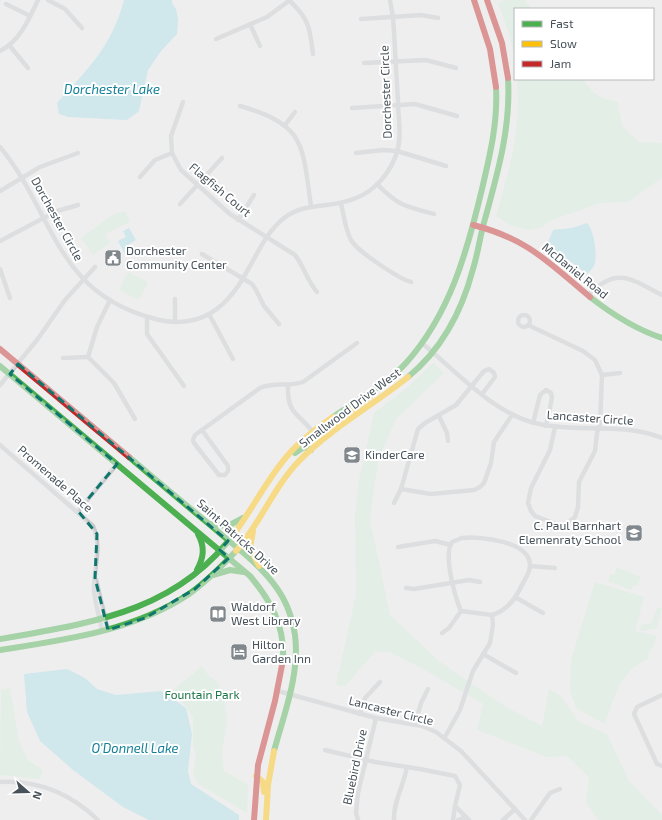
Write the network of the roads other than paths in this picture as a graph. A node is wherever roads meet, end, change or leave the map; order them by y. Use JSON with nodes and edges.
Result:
{"nodes":[{"id":1,"x":38,"y":0,"type":"edge"},
{"id":2,"x":48,"y":0,"type":"edge"},
{"id":3,"x":290,"y":0,"type":"edge"},
{"id":4,"x":390,"y":0,"type":"edge"},
{"id":5,"x":474,"y":0,"type":"edge"},
{"id":6,"x":487,"y":0,"type":"edge"},
{"id":7,"x":6,"y":4,"type":"dead end"},
{"id":8,"x":30,"y":16,"type":"junction"},
{"id":9,"x":393,"y":17,"type":"junction"},
{"id":10,"x":438,"y":18,"type":"dead end"},
{"id":11,"x":361,"y":19,"type":"dead end"},
{"id":12,"x":250,"y":24,"type":"junction"},
{"id":13,"x":82,"y":28,"type":"dead end"},
{"id":14,"x":216,"y":39,"type":"dead end"},
{"id":15,"x":9,"y":45,"type":"junction"},
{"id":16,"x":260,"y":46,"type":"dead end"},
{"id":17,"x":0,"y":51,"type":"edge"},
{"id":18,"x":313,"y":54,"type":"dead end"},
{"id":19,"x":396,"y":61,"type":"junction"},
{"id":20,"x":364,"y":63,"type":"dead end"},
{"id":21,"x":28,"y":68,"type":"dead end"},
{"id":22,"x":456,"y":68,"type":"dead end"},
{"id":23,"x":182,"y":102,"type":"dead end"},
{"id":24,"x":240,"y":106,"type":"dead end"},
{"id":25,"x":398,"y":106,"type":"junction"},
{"id":26,"x":352,"y":108,"type":"dead end"},
{"id":27,"x":295,"y":112,"type":"dead end"},
{"id":28,"x":457,"y":116,"type":"dead end"},
{"id":29,"x":285,"y":125,"type":"junction"},
{"id":30,"x":0,"y":146,"type":"edge"},
{"id":31,"x":397,"y":151,"type":"junction"},
{"id":32,"x":78,"y":153,"type":"dead end"},
{"id":33,"x":172,"y":153,"type":"junction"},
{"id":34,"x":356,"y":153,"type":"dead end"},
{"id":35,"x":222,"y":158,"type":"dead end"},
{"id":36,"x":446,"y":166,"type":"dead end"},
{"id":37,"x":22,"y":177,"type":"junction"},
{"id":38,"x":140,"y":177,"type":"dead end"},
{"id":39,"x":377,"y":184,"type":"junction"},
{"id":40,"x":197,"y":185,"type":"junction"},
{"id":41,"x":0,"y":191,"type":"edge"},
{"id":42,"x":254,"y":195,"type":"dead end"},
{"id":43,"x":180,"y":204,"type":"dead end"},
{"id":44,"x":341,"y":204,"type":"junction"},
{"id":45,"x":78,"y":205,"type":"dead end"},
{"id":46,"x":311,"y":206,"type":"junction"},
{"id":47,"x":434,"y":214,"type":"dead end"},
{"id":48,"x":44,"y":218,"type":"junction"},
{"id":49,"x":238,"y":220,"type":"junction"},
{"id":50,"x":473,"y":225,"type":"junction"},
{"id":51,"x":482,"y":227,"type":"junction"},
{"id":52,"x":267,"y":238,"type":"junction"},
{"id":53,"x":0,"y":241,"type":"edge"},
{"id":54,"x":202,"y":254,"type":"dead end"},
{"id":55,"x":95,"y":267,"type":"dead end"},
{"id":56,"x":0,"y":269,"type":"edge"},
{"id":57,"x":243,"y":279,"type":"junction"},
{"id":58,"x":83,"y":280,"type":"junction"},
{"id":59,"x":411,"y":282,"type":"dead end"},
{"id":60,"x":317,"y":292,"type":"dead end"},
{"id":61,"x":588,"y":295,"type":"junction"},
{"id":62,"x":662,"y":295,"type":"edge"},
{"id":63,"x":10,"y":298,"type":"dead end"},
{"id":64,"x":175,"y":299,"type":"dead end"},
{"id":65,"x":110,"y":300,"type":"junction"},
{"id":66,"x":209,"y":314,"type":"junction"},
{"id":67,"x":147,"y":317,"type":"junction"},
{"id":68,"x":175,"y":322,"type":"junction"},
{"id":69,"x":279,"y":324,"type":"dead end"},
{"id":70,"x":528,"y":325,"type":"dead end"},
{"id":71,"x":662,"y":338,"type":"edge"},
{"id":72,"x":357,"y":343,"type":"dead end"},
{"id":73,"x":423,"y":344,"type":"junction"},
{"id":74,"x":0,"y":349,"type":"edge"},
{"id":75,"x":432,"y":352,"type":"junction"},
{"id":76,"x":88,"y":357,"type":"junction"},
{"id":77,"x":63,"y":358,"type":"dead end"},
{"id":78,"x":233,"y":359,"type":"dead end"},
{"id":79,"x":18,"y":364,"type":"junction"},
{"id":80,"x":0,"y":366,"type":"edge"},
{"id":81,"x":397,"y":372,"type":"junction"},
{"id":82,"x":620,"y":373,"type":"dead end"},
{"id":83,"x":10,"y":374,"type":"junction"},
{"id":84,"x":602,"y":375,"type":"junction"},
{"id":85,"x":0,"y":385,"type":"edge"},
{"id":86,"x":288,"y":385,"type":"junction"},
{"id":87,"x":184,"y":386,"type":"dead end"},
{"id":88,"x":472,"y":386,"type":"junction"},
{"id":89,"x":482,"y":394,"type":"junction"},
{"id":90,"x":512,"y":415,"type":"junction"},
{"id":91,"x":439,"y":416,"type":"junction"},
{"id":92,"x":135,"y":419,"type":"dead end"},
{"id":93,"x":533,"y":423,"type":"junction"},
{"id":94,"x":546,"y":426,"type":"junction"},
{"id":95,"x":555,"y":427,"type":"junction"},
{"id":96,"x":598,"y":428,"type":"junction"},
{"id":97,"x":202,"y":430,"type":"junction"},
{"id":98,"x":313,"y":432,"type":"junction"},
{"id":99,"x":330,"y":434,"type":"junction"},
{"id":100,"x":662,"y":438,"type":"edge"},
{"id":101,"x":448,"y":440,"type":"dead end"},
{"id":102,"x":0,"y":445,"type":"edge"},
{"id":103,"x":311,"y":450,"type":"junction"},
{"id":104,"x":117,"y":464,"type":"junction"},
{"id":105,"x":272,"y":478,"type":"junction"},
{"id":106,"x":401,"y":489,"type":"junction"},
{"id":107,"x":394,"y":503,"type":"dead end"},
{"id":108,"x":78,"y":511,"type":"junction"},
{"id":109,"x":250,"y":513,"type":"junction"},
{"id":110,"x":207,"y":523,"type":"junction"},
{"id":111,"x":255,"y":524,"type":"junction"},
{"id":112,"x":196,"y":531,"type":"junction"},
{"id":113,"x":228,"y":541,"type":"junction"},
{"id":114,"x":450,"y":545,"type":"junction"},
{"id":115,"x":398,"y":547,"type":"dead end"},
{"id":116,"x":238,"y":549,"type":"junction"},
{"id":117,"x":220,"y":550,"type":"junction"},
{"id":118,"x":229,"y":558,"type":"junction"},
{"id":119,"x":530,"y":566,"type":"junction"},
{"id":120,"x":555,"y":568,"type":"dead end"},
{"id":121,"x":260,"y":569,"type":"junction"},
{"id":122,"x":193,"y":576,"type":"junction"},
{"id":123,"x":211,"y":576,"type":"junction"},
{"id":124,"x":250,"y":576,"type":"junction"},
{"id":125,"x":453,"y":582,"type":"junction"},
{"id":126,"x":480,"y":582,"type":"dead end"},
{"id":127,"x":406,"y":588,"type":"dead end"},
{"id":128,"x":515,"y":597,"type":"junction"},
{"id":129,"x":460,"y":611,"type":"junction"},
{"id":130,"x":542,"y":613,"type":"dead end"},
{"id":131,"x":492,"y":616,"type":"junction"},
{"id":132,"x":103,"y":619,"type":"junction"},
{"id":133,"x":105,"y":630,"type":"junction"},
{"id":134,"x":442,"y":634,"type":"dead end"},
{"id":135,"x":0,"y":639,"type":"edge"},
{"id":136,"x":0,"y":650,"type":"edge"},
{"id":137,"x":483,"y":654,"type":"junction"},
{"id":138,"x":516,"y":673,"type":"dead end"},
{"id":139,"x":380,"y":682,"type":"dead end"},
{"id":140,"x":428,"y":689,"type":"dead end"},
{"id":141,"x":278,"y":691,"type":"junction"},
{"id":142,"x":290,"y":695,"type":"junction"},
{"id":143,"x":662,"y":695,"type":"edge"},
{"id":144,"x":360,"y":714,"type":"junction"},
{"id":145,"x":376,"y":718,"type":"junction"},
{"id":146,"x":415,"y":724,"type":"junction"},
{"id":147,"x":445,"y":737,"type":"junction"},
{"id":148,"x":325,"y":750,"type":"dead end"},
{"id":149,"x":368,"y":760,"type":"junction"},
{"id":150,"x":662,"y":766,"type":"edge"},
{"id":151,"x":407,"y":767,"type":"junction"},
{"id":152,"x":256,"y":776,"type":"junction"},
{"id":153,"x":0,"y":782,"type":"edge"},
{"id":154,"x":560,"y":789,"type":"dead end"},
{"id":155,"x":455,"y":806,"type":"junction"},
{"id":156,"x":514,"y":809,"type":"junction"},
{"id":157,"x":266,"y":819,"type":"edge"},
{"id":158,"x":468,"y":819,"type":"edge"},
{"id":159,"x":98,"y":820,"type":"edge"},
{"id":160,"x":254,"y":820,"type":"edge"},
{"id":161,"x":358,"y":820,"type":"edge"},
{"id":162,"x":394,"y":820,"type":"edge"},
{"id":163,"x":453,"y":820,"type":"edge"},
{"id":164,"x":458,"y":820,"type":"edge"},
{"id":165,"x":503,"y":820,"type":"edge"},
{"id":166,"x":525,"y":820,"type":"edge"},
{"id":167,"x":531,"y":820,"type":"edge"}],
"edges":[{"from":1,"to":8,"type":"street"},
{"from":2,"to":13,"type":"street"},
{"from":3,"to":12,"type":"street"},
{"from":3,"to":18,"type":"street"},
{"from":4,"to":9,"type":"street","name":"Dorchester Circle"},
{"from":5,"to":50,"type":"main road","name":"Smallwood Drive West"},
{"from":6,"to":51,"type":"main road","name":"Smallwood Drive West"},
{"from":7,"to":8,"type":"street"},
{"from":8,"to":15,"type":"street"},
{"from":9,"to":10,"type":"street"},
{"from":9,"to":11,"type":"street"},
{"from":9,"to":19,"type":"street","name":"Dorchester Circle"},
{"from":12,"to":14,"type":"street"},
{"from":12,"to":16,"type":"street"},
{"from":15,"to":17,"type":"street"},
{"from":15,"to":21,"type":"street"},
{"from":19,"to":20,"type":"street"},
{"from":19,"to":22,"type":"street"},
{"from":19,"to":25,"type":"street","name":"Dorchester Circle"},
{"from":23,"to":33,"type":"street","name":"Flagfish Court"},
{"from":24,"to":29,"type":"street"},
{"from":25,"to":26,"type":"street"},
{"from":25,"to":28,"type":"street"},
{"from":25,"to":31,"type":"street","name":"Dorchester Circle"},
{"from":27,"to":29,"type":"street"},
{"from":29,"to":46,"type":"street"},
{"from":30,"to":37,"type":"street","name":"Dorchester Circle"},
{"from":31,"to":34,"type":"street"},
{"from":31,"to":36,"type":"street"},
{"from":31,"to":39,"type":"street","name":"Dorchester Circle"},
{"from":32,"to":37,"type":"street"},
{"from":33,"to":38,"type":"street"},
{"from":33,"to":40,"type":"street","name":"Flagfish Court"},
{"from":35,"to":40,"type":"street"},
{"from":37,"to":41,"type":"street"},
{"from":37,"to":48,"type":"street","name":"Dorchester Circle"},
{"from":39,"to":44,"type":"street","name":"Dorchester Circle"},
{"from":39,"to":47,"type":"street"},
{"from":40,"to":43,"type":"street"},
{"from":40,"to":49,"type":"street","name":"Flagfish Court"},
{"from":42,"to":49,"type":"street"},
{"from":44,"to":46,"type":"street","name":"Dorchester Circle"},
{"from":44,"to":59,"type":"street"},
{"from":45,"to":48,"type":"street"},
{"from":46,"to":52,"type":"street","name":"Dorchester Circle"},
{"from":48,"to":53,"type":"street"},
{"from":48,"to":58,"type":"street","name":"Dorchester Circle"},
{"from":49,"to":52,"type":"street","name":"Flagfish Court"},
{"from":50,"to":51,"type":"main road","name":"McDaniel Road"},
{"from":50,"to":73,"type":"main road","name":"Smallwood Drive West"},
{"from":51,"to":61,"type":"main road","name":"McDaniel Road"},
{"from":51,"to":75,"type":"main road","name":"Smallwood Drive West"},
{"from":52,"to":57,"type":"street","name":"Dorchester Circle"},
{"from":52,"to":60,"type":"street","name":"Flagfish Court"},
{"from":54,"to":57,"type":"street"},
{"from":55,"to":58,"type":"street"},
{"from":56,"to":63,"type":"street"},
{"from":57,"to":66,"type":"street","name":"Dorchester Circle"},
{"from":57,"to":69,"type":"street"},
{"from":58,"to":65,"type":"street","name":"Dorchester Circle"},
{"from":58,"to":79,"type":"street"},
{"from":61,"to":62,"type":"street"},
{"from":61,"to":71,"type":"main road","name":"McDaniel Road"},
{"from":64,"to":68,"type":"street"},
{"from":65,"to":67,"type":"street","name":"Dorchester Circle"},
{"from":65,"to":76,"type":"street"},
{"from":66,"to":68,"type":"street","name":"Dorchester Circle"},
{"from":66,"to":78,"type":"street"},
{"from":67,"to":68,"type":"street","name":"Dorchester Circle"},
{"from":67,"to":87,"type":"street"},
{"from":70,"to":84,"type":"street"},
{"from":72,"to":86,"type":"street"},
{"from":73,"to":75,"type":"street","name":"Lancaster Circle"},
{"from":73,"to":81,"type":"main road","name":"Smallwood Drive West"},
{"from":74,"to":79,"type":"main road","name":"Saint Patricks Drive"},
{"from":75,"to":88,"type":"street","name":"Lancaster Circle"},
{"from":75,"to":99,"type":"main road","name":"Smallwood Drive West"},
{"from":76,"to":77,"type":"street"},
{"from":76,"to":92,"type":"street"},
{"from":79,"to":83,"type":"street"},
{"from":79,"to":110,"type":"main road","name":"Saint Patricks Drive"},
{"from":80,"to":83,"type":"main road","name":"Saint Patricks Drive"},
{"from":81,"to":98,"type":"main road","name":"Smallwood Drive West"},
{"from":81,"to":99,"type":"main road"},
{"from":82,"to":84,"type":"street"},
{"from":83,"to":85,"type":"street"},
{"from":83,"to":104,"type":"main road","name":"Saint Patricks Drive"},
{"from":84,"to":96,"type":"street"},
{"from":86,"to":97,"type":"street"},
{"from":86,"to":98,"type":"street"},
{"from":88,"to":89,"type":"street","name":"Lancaster Circle"},
{"from":88,"to":89,"type":"street"},
{"from":88,"to":91,"type":"street"},
{"from":89,"to":90,"type":"street","name":"Lancaster Circle"},
{"from":90,"to":93,"type":"street","name":"Lancaster Circle"},
{"from":90,"to":106,"type":"street"},
{"from":91,"to":101,"type":"street"},
{"from":91,"to":106,"type":"street"},
{"from":93,"to":94,"type":"street","name":"Lancaster Circle"},
{"from":93,"to":94,"type":"street"},
{"from":94,"to":95,"type":"street","name":"Lancaster Circle"},
{"from":95,"to":96,"type":"street","name":"Lancaster Circle"},
{"from":95,"to":96,"type":"street"},
{"from":96,"to":100,"type":"street","name":"Lancaster Circle"},
{"from":97,"to":97,"type":"street"},
{"from":98,"to":105,"type":"main road","name":"Smallwood Drive West"},
{"from":99,"to":103,"type":"main road","name":"Smallwood Drive West"},
{"from":102,"to":108,"type":"street","name":"Promenade Place"},
{"from":103,"to":105,"type":"main road"},
{"from":103,"to":111,"type":"main road","name":"Smallwood Drive West"},
{"from":104,"to":108,"type":"street"},
{"from":104,"to":112,"type":"main road","name":"Saint Patricks Drive"},
{"from":105,"to":109,"type":"main road","name":"Smallwood Drive West"},
{"from":106,"to":107,"type":"street"},
{"from":108,"to":132,"type":"street","name":"Promenade Place"},
{"from":109,"to":110,"type":"main road"},
{"from":109,"to":113,"type":"main road","name":"Smallwood Drive West"},
{"from":110,"to":113,"type":"main road","name":"Saint Patricks Drive"},
{"from":111,"to":116,"type":"main road","name":"Smallwood Drive West"},
{"from":111,"to":121,"type":"main road"},
{"from":112,"to":117,"type":"main road","name":"Saint Patricks Drive"},
{"from":112,"to":122,"type":"main road"},
{"from":113,"to":116,"type":"main road","name":"Saint Patricks Drive"},
{"from":113,"to":117,"type":"main road","name":"Smallwood Drive West"},
{"from":114,"to":115,"type":"street"},
{"from":114,"to":119,"type":"street"},
{"from":114,"to":125,"type":"street"},
{"from":116,"to":118,"type":"main road","name":"Smallwood Drive West"},
{"from":116,"to":121,"type":"main road","name":"Saint Patricks Drive"},
{"from":117,"to":118,"type":"main road","name":"Saint Patricks Drive"},
{"from":117,"to":122,"type":"main road","name":"Smallwood Drive West"},
{"from":118,"to":123,"type":"main road","name":"Smallwood Drive West"},
{"from":118,"to":124,"type":"main road","name":"Saint Patricks Drive"},
{"from":119,"to":120,"type":"street"},
{"from":119,"to":128,"type":"street"},
{"from":121,"to":142,"type":"main road","name":"Saint Patricks Drive"},
{"from":122,"to":132,"type":"main road","name":"Smallwood Drive West"},
{"from":123,"to":124,"type":"main road"},
{"from":123,"to":133,"type":"main road","name":"Smallwood Drive West"},
{"from":124,"to":141,"type":"main road","name":"Saint Patricks Drive"},
{"from":125,"to":126,"type":"street"},
{"from":125,"to":127,"type":"street"},
{"from":125,"to":129,"type":"street"},
{"from":128,"to":130,"type":"street"},
{"from":128,"to":131,"type":"street"},
{"from":129,"to":131,"type":"street"},
{"from":129,"to":134,"type":"street"},
{"from":131,"to":137,"type":"street"},
{"from":132,"to":133,"type":"street","name":"Promenade Place"},
{"from":132,"to":135,"type":"main road","name":"Smallwood Drive West"},
{"from":133,"to":136,"type":"main road","name":"Smallwood Drive West"},
{"from":137,"to":138,"type":"street"},
{"from":137,"to":147,"type":"street"},
{"from":139,"to":144,"type":"street"},
{"from":140,"to":146,"type":"street"},
{"from":141,"to":142,"type":"street","name":"Lancaster Circle"},
{"from":141,"to":152,"type":"main road","name":"Saint Patricks Drive"},
{"from":142,"to":144,"type":"street","name":"Lancaster Circle"},
{"from":142,"to":157,"type":"main road","name":"Saint Patricks Drive"},
{"from":143,"to":150,"type":"street"},
{"from":144,"to":145,"type":"street","name":"Lancaster Circle"},
{"from":145,"to":146,"type":"street","name":"Lancaster Circle"},
{"from":145,"to":149,"type":"street","name":"Bluebird Drive"},
{"from":146,"to":147,"type":"street","name":"Lancaster Circle"},
{"from":147,"to":156,"type":"street","name":"Lancaster Circle"},
{"from":148,"to":149,"type":"street"},
{"from":149,"to":151,"type":"street"},
{"from":149,"to":161,"type":"street","name":"Bluebird Drive"},
{"from":151,"to":155,"type":"street"},
{"from":151,"to":162,"type":"street"},
{"from":152,"to":157,"type":"main road"},
{"from":152,"to":160,"type":"main road","name":"Saint Patricks Drive"},
{"from":153,"to":159,"type":"street"},
{"from":154,"to":167,"type":"street"},
{"from":155,"to":158,"type":"street"},
{"from":155,"to":163,"type":"street"},
{"from":156,"to":165,"type":"street"},
{"from":156,"to":166,"type":"street","name":"Lancaster Circle"},
{"from":158,"to":164,"type":"street"}]}
